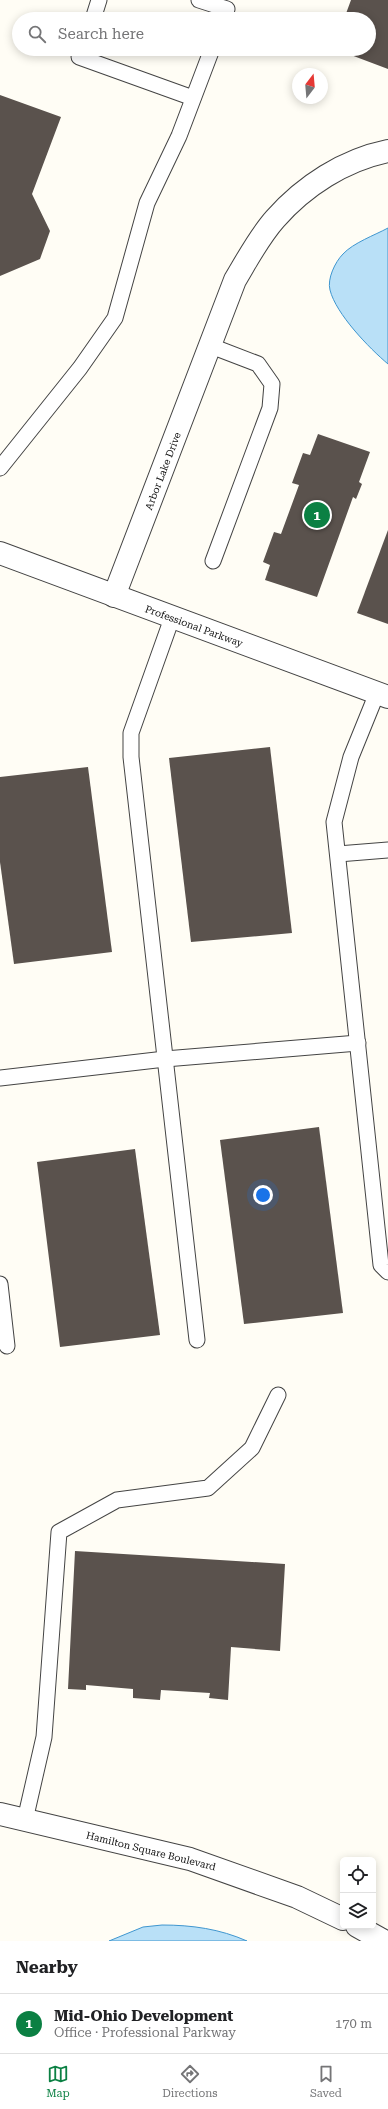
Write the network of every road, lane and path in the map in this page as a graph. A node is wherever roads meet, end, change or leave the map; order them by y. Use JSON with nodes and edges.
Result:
{"nodes":[{"id":1,"x":99,"y":0,"type":"edge"},
{"id":2,"x":199,"y":0,"type":"edge"},
{"id":3,"x":95,"y":12,"type":"edge"},
{"id":4,"x":226,"y":12,"type":"edge"},
{"id":5,"x":79,"y":56,"type":"edge"},
{"id":6,"x":209,"y":56,"type":"edge"},
{"id":7,"x":194,"y":98,"type":"junction"},
{"id":8,"x":388,"y":151,"type":"edge"},
{"id":9,"x":211,"y":346,"type":"junction"},
{"id":10,"x":0,"y":468,"type":"edge"},
{"id":11,"x":0,"y":553,"type":"edge"},
{"id":12,"x":213,"y":561,"type":"dead end"},
{"id":13,"x":114,"y":596,"type":"junction"},
{"id":14,"x":172,"y":618,"type":"junction"},
{"id":15,"x":382,"y":695,"type":"edge"},
{"id":16,"x":388,"y":850,"type":"edge"},
{"id":17,"x":338,"y":854,"type":"junction"},
{"id":18,"x":358,"y":1043,"type":"junction"},
{"id":19,"x":165,"y":1060,"type":"junction"},
{"id":20,"x":0,"y":1078,"type":"edge"},
{"id":21,"x":381,"y":1204,"type":"edge"},
{"id":22,"x":388,"y":1272,"type":"edge"},
{"id":23,"x":0,"y":1284,"type":"edge"},
{"id":24,"x":197,"y":1340,"type":"dead end"},
{"id":25,"x":7,"y":1346,"type":"dead end"},
{"id":26,"x":278,"y":1395,"type":"dead end"},
{"id":27,"x":0,"y":1814,"type":"edge"},
{"id":28,"x":25,"y":1820,"type":"junction"},
{"id":29,"x":340,"y":1918,"type":"edge"},
{"id":30,"x":362,"y":1929,"type":"edge"},
{"id":31,"x":384,"y":1941,"type":"edge"}],
"edges":[{"from":1,"to":3,"type":"lane"},
{"from":2,"to":4,"type":"lane"},
{"from":5,"to":7,"type":"lane"},
{"from":6,"to":7,"type":"lane"},
{"from":7,"to":10,"type":"lane"},
{"from":8,"to":9,"type":"street","name":"Arbor Lake Drive"},
{"from":9,"to":12,"type":"lane"},
{"from":9,"to":13,"type":"street","name":"Arbor Lake Drive"},
{"from":11,"to":13,"type":"street","name":"Professional Parkway"},
{"from":13,"to":14,"type":"street","name":"Professional Parkway"},
{"from":14,"to":15,"type":"street","name":"Professional Parkway"},
{"from":14,"to":19,"type":"lane"},
{"from":15,"to":17,"type":"lane"},
{"from":16,"to":17,"type":"lane"},
{"from":17,"to":18,"type":"lane"},
{"from":18,"to":19,"type":"lane"},
{"from":18,"to":21,"type":"lane"},
{"from":19,"to":20,"type":"lane"},
{"from":19,"to":24,"type":"lane"},
{"from":21,"to":22,"type":"lane"},
{"from":23,"to":25,"type":"lane"},
{"from":26,"to":28,"type":"lane"},
{"from":27,"to":28,"type":"street","name":"Hamilton Square Boulevard"},
{"from":28,"to":29,"type":"street","name":"Hamilton Square Boulevard"},
{"from":30,"to":31,"type":"street"}]}
